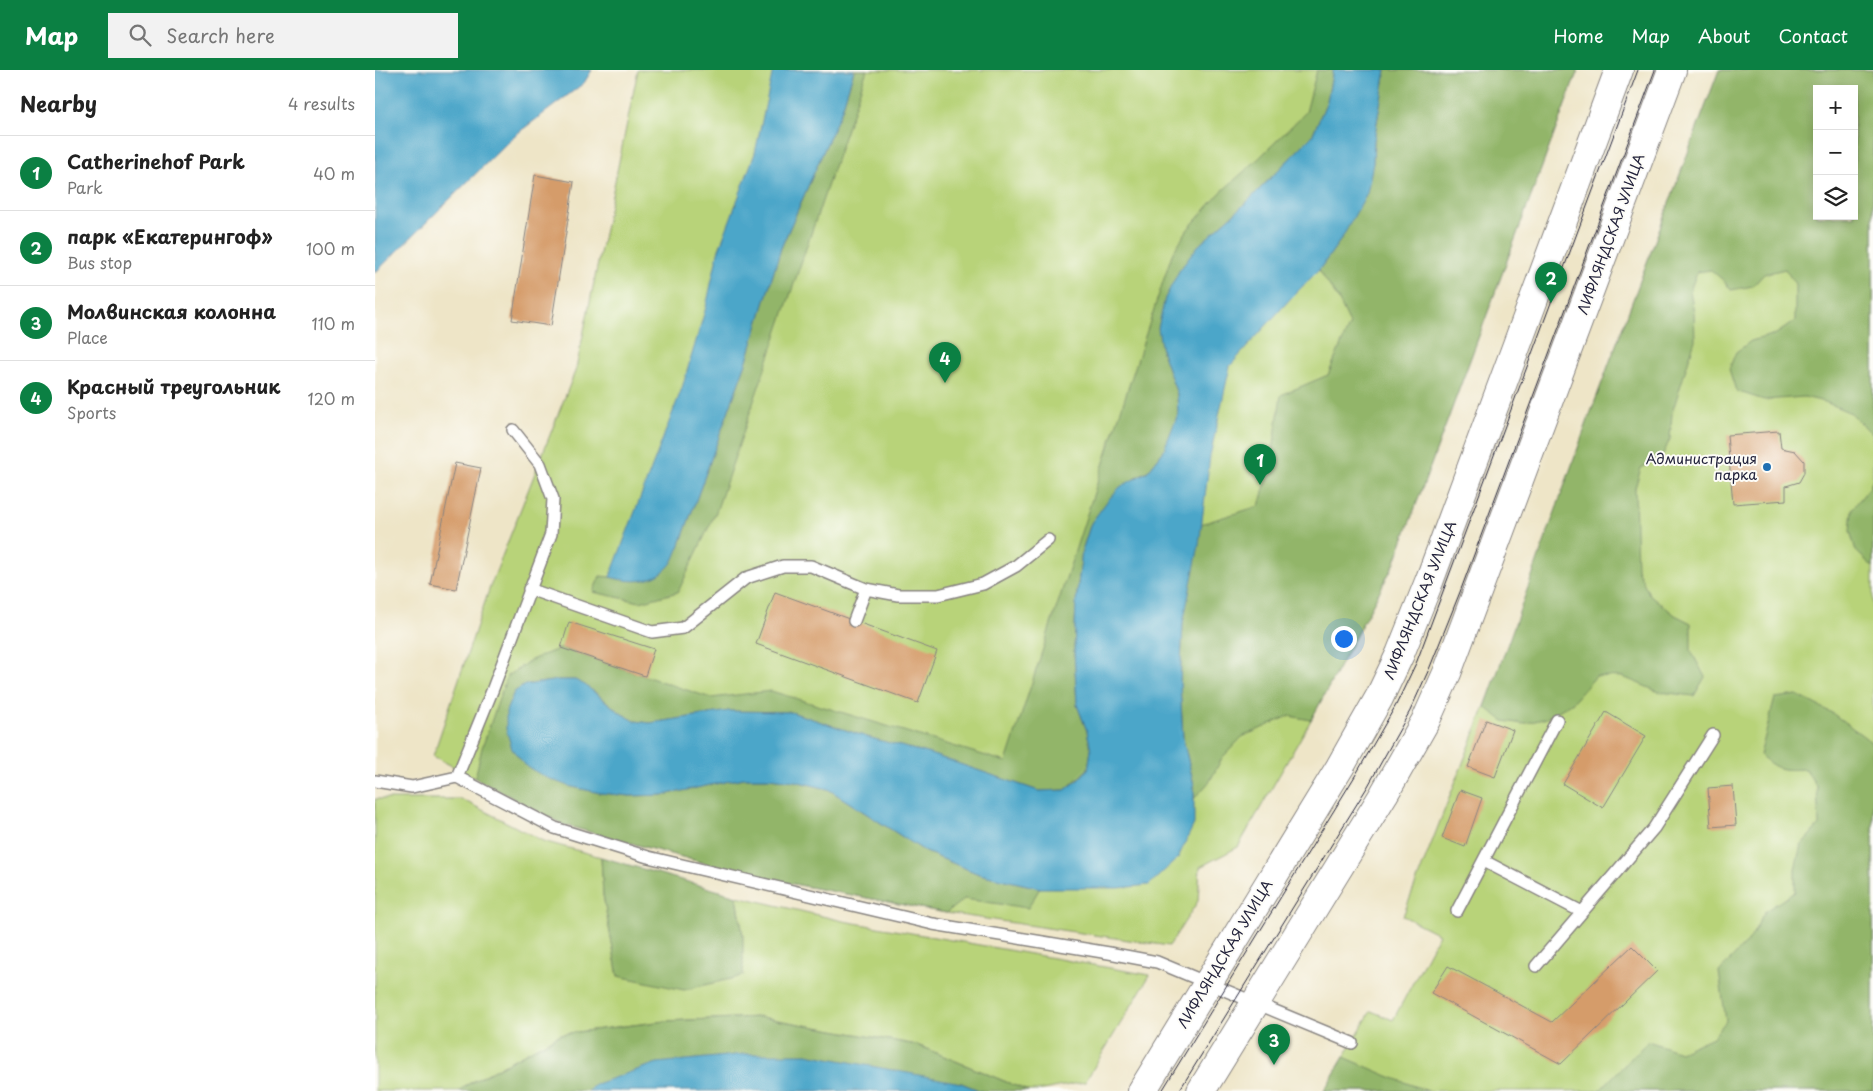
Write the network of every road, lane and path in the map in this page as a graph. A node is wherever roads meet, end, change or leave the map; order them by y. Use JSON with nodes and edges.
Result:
{"nodes":[{"id":1,"x":1619,"y":70,"type":"edge"},
{"id":2,"x":1672,"y":70,"type":"edge"},
{"id":3,"x":513,"y":430,"type":"dead end"},
{"id":4,"x":1048,"y":540,"type":"dead end"},
{"id":5,"x":529,"y":589,"type":"junction"},
{"id":6,"x":866,"y":589,"type":"junction"},
{"id":7,"x":854,"y":621,"type":"dead end"},
{"id":8,"x":1557,"y":720,"type":"dead end"},
{"id":9,"x":1713,"y":735,"type":"dead end"},
{"id":10,"x":457,"y":778,"type":"junction"},
{"id":11,"x":375,"y":781,"type":"edge"},
{"id":12,"x":1484,"y":861,"type":"junction"},
{"id":13,"x":1457,"y":911,"type":"dead end"},
{"id":14,"x":1582,"y":912,"type":"junction"},
{"id":15,"x":1536,"y":966,"type":"dead end"},
{"id":16,"x":1207,"y":983,"type":"junction"},
{"id":17,"x":1255,"y":1002,"type":"junction"},
{"id":18,"x":1352,"y":1043,"type":"dead end"},
{"id":19,"x":1142,"y":1091,"type":"edge"},
{"id":20,"x":1201,"y":1091,"type":"edge"}],
"edges":[{"from":1,"to":16,"type":"main road","name":"ЛИФЛЯНДСКАЯ УЛИЦА"},
{"from":2,"to":17,"type":"main road","name":"ЛИФЛЯНДСКАЯ УЛИЦА"},
{"from":3,"to":5,"type":"lane"},
{"from":4,"to":6,"type":"lane"},
{"from":5,"to":6,"type":"lane"},
{"from":5,"to":10,"type":"lane"},
{"from":6,"to":7,"type":"lane"},
{"from":8,"to":12,"type":"lane"},
{"from":9,"to":14,"type":"lane"},
{"from":10,"to":11,"type":"lane"},
{"from":10,"to":16,"type":"lane"},
{"from":12,"to":13,"type":"lane"},
{"from":12,"to":14,"type":"lane"},
{"from":14,"to":15,"type":"lane"},
{"from":16,"to":17,"type":"lane"},
{"from":16,"to":19,"type":"main road","name":"ЛИФЛЯНДСКАЯ УЛИЦА"},
{"from":17,"to":18,"type":"lane"},
{"from":17,"to":20,"type":"main road","name":"ЛИФЛЯНДСКАЯ УЛИЦА"}]}
